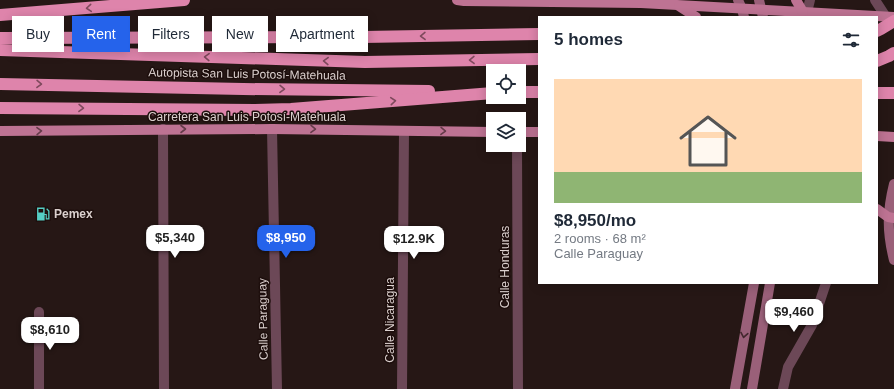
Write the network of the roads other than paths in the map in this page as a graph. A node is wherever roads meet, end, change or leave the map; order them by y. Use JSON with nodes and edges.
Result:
{"nodes":[{"id":1,"x":184,"y":0,"type":"edge"},
{"id":2,"x":462,"y":0,"type":"edge"},
{"id":3,"x":796,"y":0,"type":"edge"},
{"id":4,"x":810,"y":0,"type":"edge"},
{"id":5,"x":875,"y":0,"type":"edge"},
{"id":6,"x":643,"y":2,"type":"edge"},
{"id":7,"x":676,"y":5,"type":"junction"},
{"id":8,"x":741,"y":9,"type":"edge"},
{"id":9,"x":761,"y":9,"type":"edge"},
{"id":10,"x":805,"y":12,"type":"junction"},
{"id":11,"x":0,"y":15,"type":"edge"},
{"id":12,"x":694,"y":16,"type":"edge"},
{"id":13,"x":855,"y":16,"type":"edge"},
{"id":14,"x":878,"y":18,"type":"edge"},
{"id":15,"x":892,"y":19,"type":"edge"},
{"id":16,"x":878,"y":29,"type":"edge"},
{"id":17,"x":538,"y":34,"type":"edge"},
{"id":18,"x":0,"y":38,"type":"edge"},
{"id":19,"x":0,"y":50,"type":"edge"},
{"id":20,"x":894,"y":53,"type":"edge"},
{"id":21,"x":538,"y":59,"type":"edge"},
{"id":22,"x":878,"y":60,"type":"edge"},
{"id":23,"x":0,"y":84,"type":"edge"},
{"id":24,"x":486,"y":92,"type":"edge"},
{"id":25,"x":526,"y":92,"type":"edge"},
{"id":26,"x":538,"y":92,"type":"edge"},
{"id":27,"x":486,"y":93,"type":"edge"},
{"id":28,"x":878,"y":93,"type":"edge"},
{"id":29,"x":894,"y":93,"type":"edge"},
{"id":30,"x":0,"y":108,"type":"edge"},
{"id":31,"x":163,"y":129,"type":"junction"},
{"id":32,"x":272,"y":129,"type":"junction"},
{"id":33,"x":0,"y":131,"type":"edge"},
{"id":34,"x":404,"y":131,"type":"junction"},
{"id":35,"x":486,"y":132,"type":"edge"},
{"id":36,"x":526,"y":132,"type":"edge"},
{"id":37,"x":538,"y":132,"type":"edge"},
{"id":38,"x":878,"y":136,"type":"edge"},
{"id":39,"x":894,"y":137,"type":"edge"},
{"id":40,"x":517,"y":152,"type":"edge"},
{"id":41,"x":894,"y":184,"type":"edge"},
{"id":42,"x":878,"y":210,"type":"edge"},
{"id":43,"x":891,"y":217,"type":"edge"},
{"id":44,"x":894,"y":260,"type":"edge"},
{"id":45,"x":754,"y":284,"type":"edge"},
{"id":46,"x":770,"y":284,"type":"edge"},
{"id":47,"x":826,"y":284,"type":"edge"},
{"id":48,"x":39,"y":312,"type":"dead end"},
{"id":49,"x":39,"y":389,"type":"edge"},
{"id":50,"x":164,"y":389,"type":"edge"},
{"id":51,"x":277,"y":389,"type":"edge"},
{"id":52,"x":402,"y":389,"type":"edge"},
{"id":53,"x":518,"y":389,"type":"edge"},
{"id":54,"x":735,"y":389,"type":"edge"},
{"id":55,"x":752,"y":389,"type":"edge"},
{"id":56,"x":783,"y":389,"type":"edge"}],
"edges":[{"from":1,"to":11,"type":"highway","one_way":true},
{"from":2,"to":6,"type":"main road"},
{"from":3,"to":10,"type":"main road"},
{"from":4,"to":10,"type":"street"},
{"from":5,"to":15,"type":"street"},
{"from":6,"to":7,"type":"main road"},
{"from":7,"to":8,"type":"main road"},
{"from":7,"to":12,"type":"main road"},
{"from":8,"to":9,"type":"main road"},
{"from":9,"to":10,"type":"main road"},
{"from":10,"to":13,"type":"main road"},
{"from":14,"to":15,"type":"main road"},
{"from":15,"to":16,"type":"highway"},
{"from":17,"to":18,"type":"highway","one_way":true},
{"from":21,"to":19,"type":"highway","one_way":true},
{"from":20,"to":22,"type":"highway"},
{"from":23,"to":24,"type":"highway","name":"Autopista San Luis Potosí-Matehuala","one_way":true},
{"from":25,"to":26,"type":"highway"},
{"from":30,"to":27,"type":"highway","one_way":true},
{"from":28,"to":29,"type":"highway"},
{"from":31,"to":32,"type":"main road","name":"Carretera San Luis Potosí-Matehuala","one_way":true},
{"from":33,"to":31,"type":"main road","name":"Carretera San Luis Potosí-Matehuala","one_way":true},
{"from":31,"to":50,"type":"street"},
{"from":32,"to":34,"type":"main road","name":"Carretera San Luis Potosí-Matehuala","one_way":true},
{"from":32,"to":51,"type":"street","name":"Calle Paraguay"},
{"from":34,"to":35,"type":"main road","name":"Carretera San Luis Potosí-Matehuala","one_way":true},
{"from":34,"to":52,"type":"street","name":"Calle Nicaragua"},
{"from":36,"to":37,"type":"main road"},
{"from":38,"to":39,"type":"main road"},
{"from":40,"to":53,"type":"street","name":"Calle Honduras"},
{"from":41,"to":43,"type":"main road"},
{"from":42,"to":43,"type":"main road"},
{"from":43,"to":44,"type":"main road"},
{"from":45,"to":54,"type":"main road","one_way":true},
{"from":46,"to":55,"type":"main road"},
{"from":47,"to":56,"type":"street"},
{"from":48,"to":49,"type":"street"}]}
